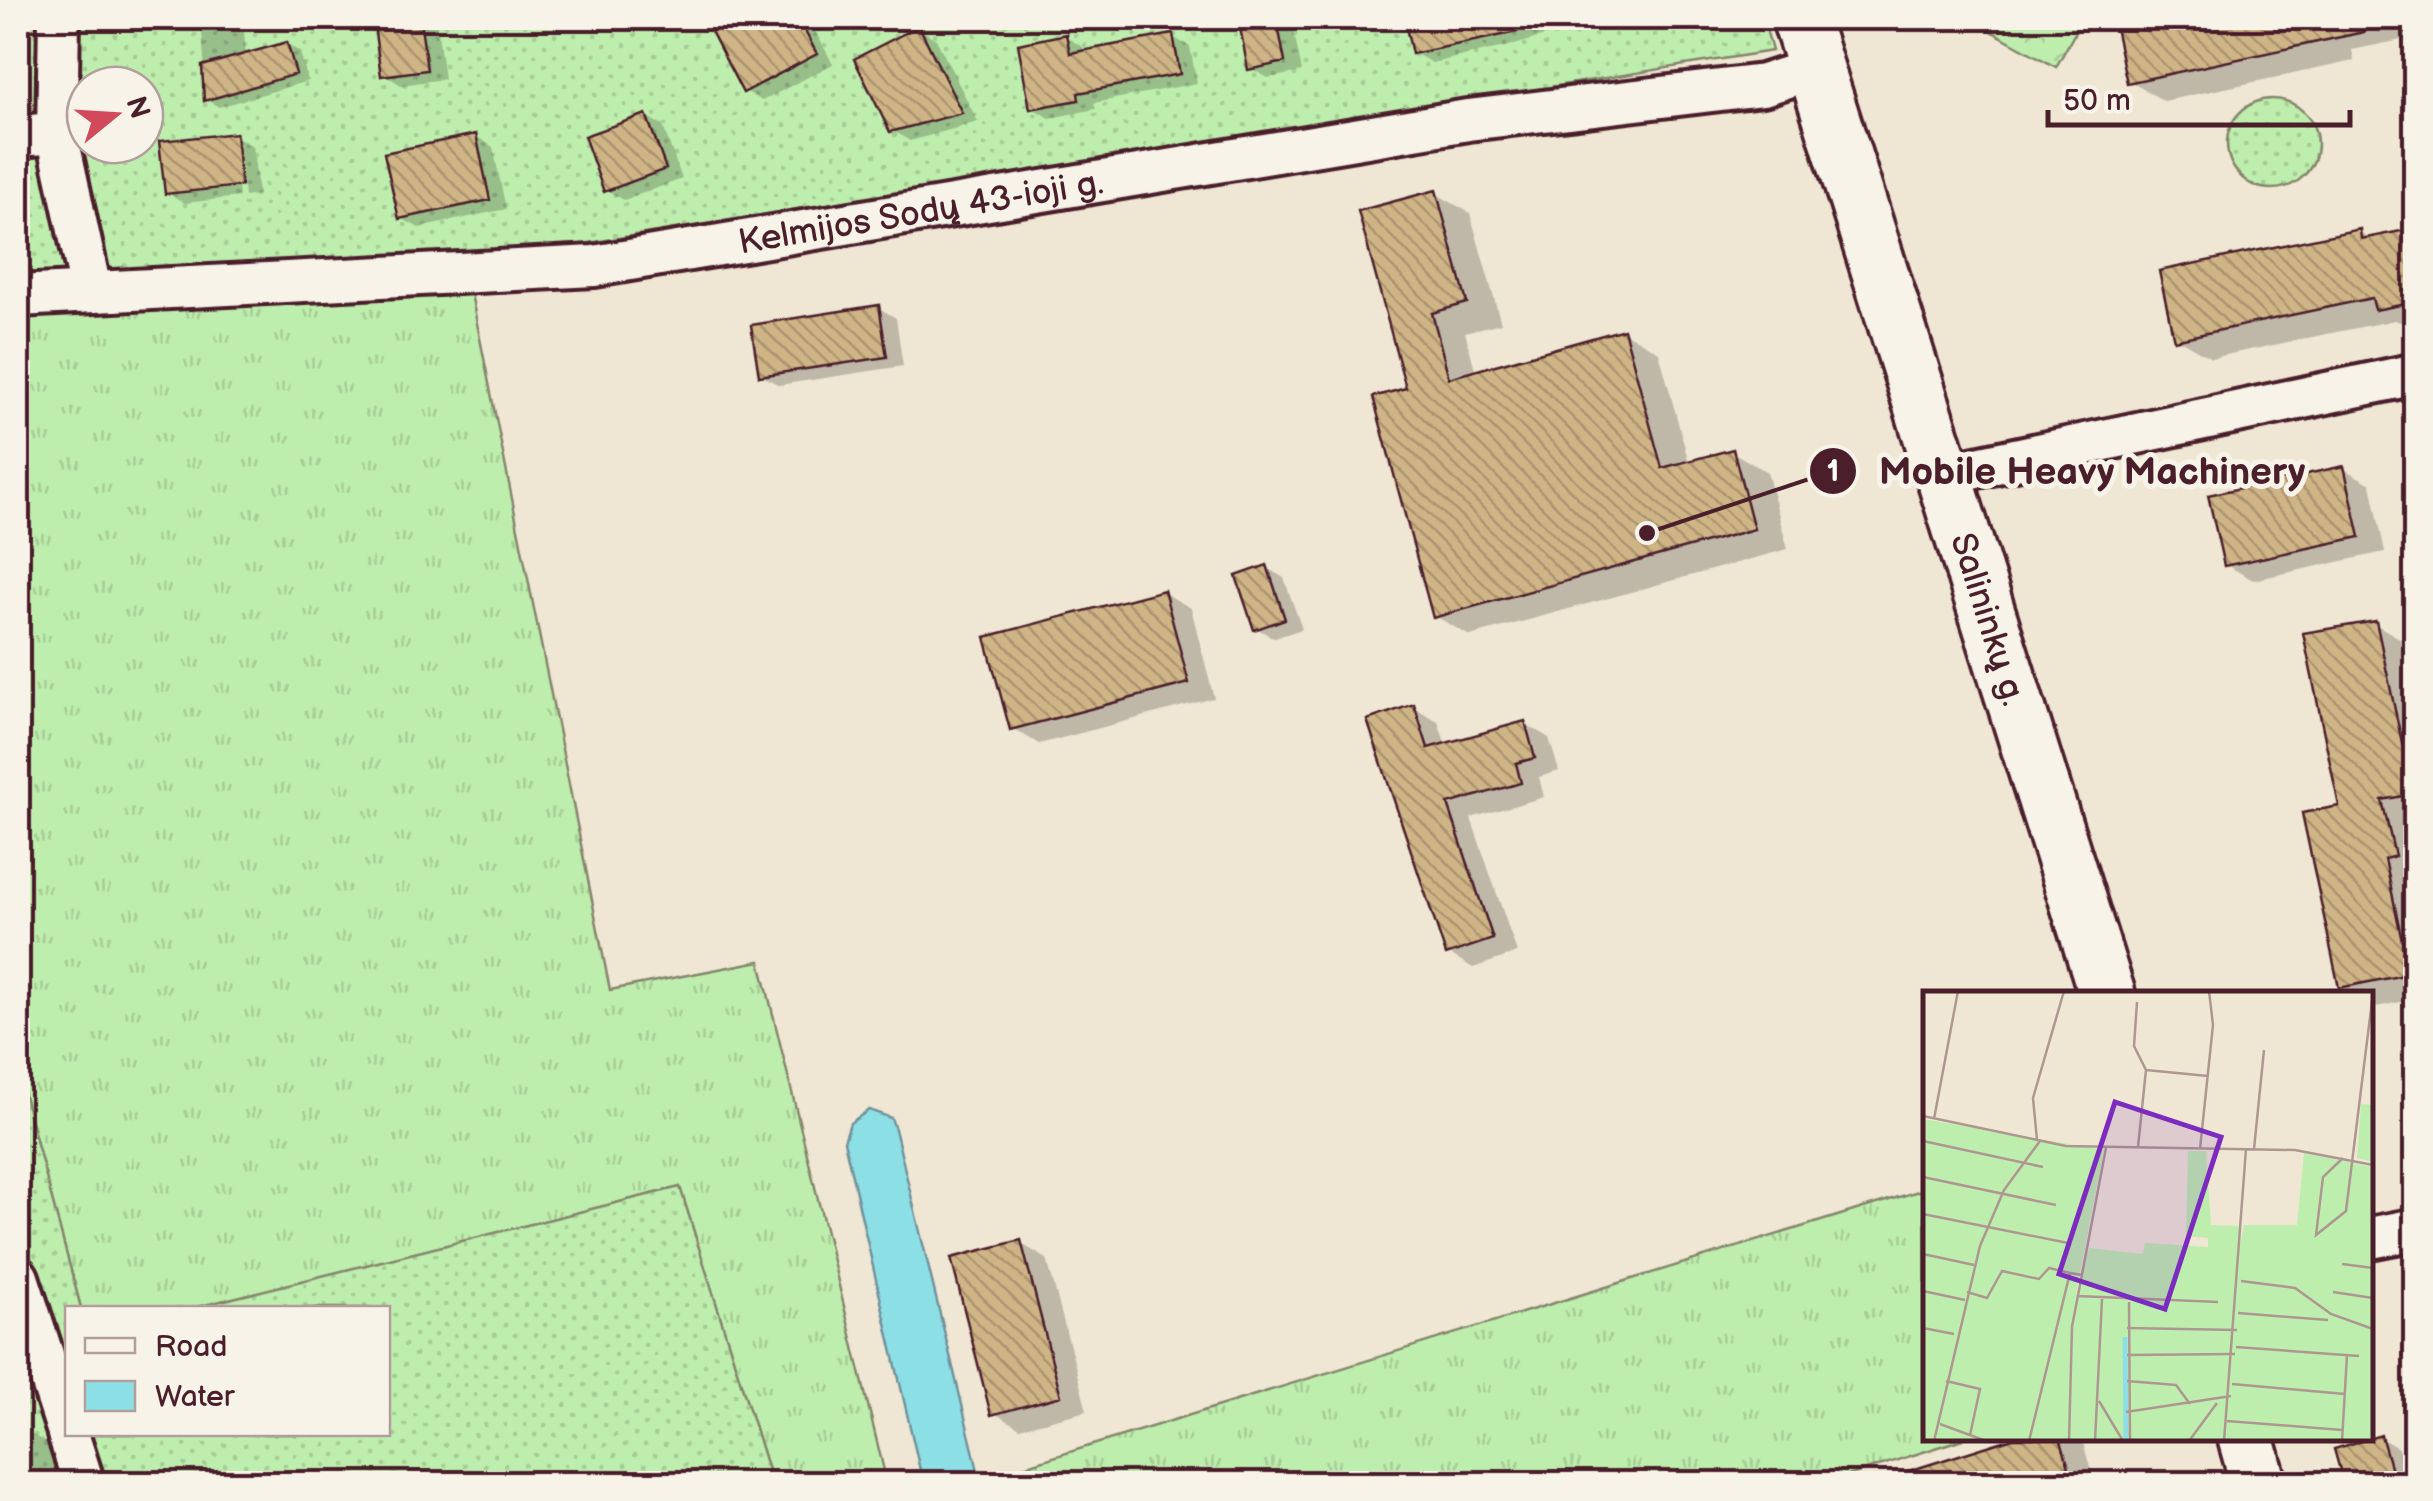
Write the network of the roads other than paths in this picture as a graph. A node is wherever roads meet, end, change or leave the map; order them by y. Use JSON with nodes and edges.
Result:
{"nodes":[{"id":1,"x":59,"y":18,"type":"edge"},
{"id":2,"x":1808,"y":43,"type":"edge"},
{"id":3,"x":37,"y":134,"type":"edge"},
{"id":4,"x":92,"y":290,"type":"junction"},
{"id":5,"x":18,"y":296,"type":"edge"},
{"id":6,"x":2416,"y":374,"type":"edge"},
{"id":7,"x":1944,"y":474,"type":"junction"},
{"id":8,"x":2106,"y":991,"type":"edge"},
{"id":9,"x":2416,"y":1229,"type":"edge"},
{"id":10,"x":2373,"y":1237,"type":"edge"},
{"id":11,"x":18,"y":1278,"type":"edge"},
{"id":12,"x":65,"y":1424,"type":"edge"},
{"id":13,"x":69,"y":1436,"type":"edge"},
{"id":14,"x":2247,"y":1441,"type":"edge"},
{"id":15,"x":84,"y":1484,"type":"edge"},
{"id":16,"x":2259,"y":1484,"type":"edge"}],
"edges":[{"from":1,"to":3,"type":"street"},
{"from":2,"to":4,"type":"street","name":"Kelmijos Sodų 43-ioji g."},
{"from":2,"to":7,"type":"main road","name":"Salininkų g."},
{"from":3,"to":4,"type":"street"},
{"from":4,"to":5,"type":"street","name":"Kelmijos Sodų 43-ioji g."},
{"from":6,"to":7,"type":"street"},
{"from":7,"to":8,"type":"main road","name":"Salininkų g."},
{"from":9,"to":10,"type":"street"},
{"from":11,"to":12,"type":"street"},
{"from":13,"to":15,"type":"street"},
{"from":14,"to":16,"type":"main road"}]}
